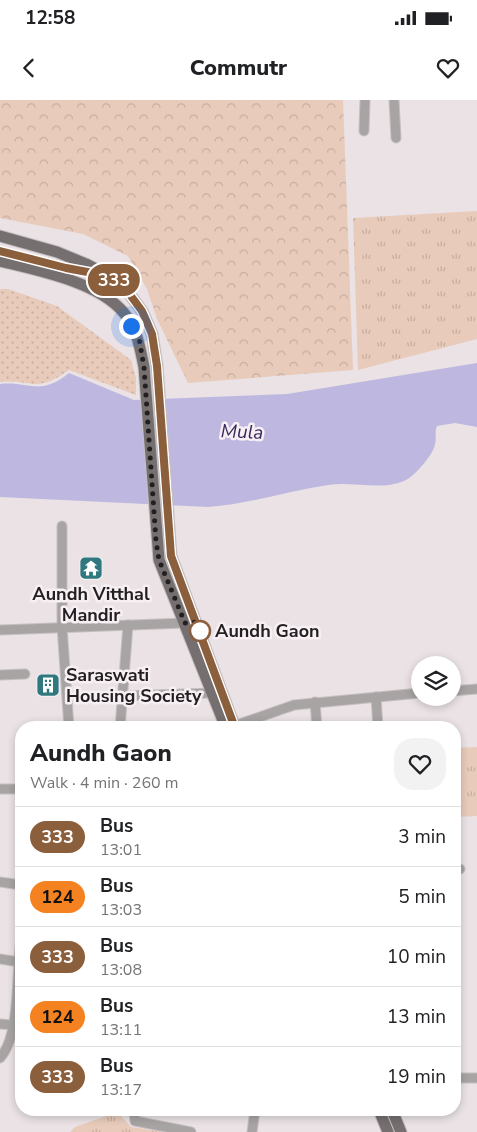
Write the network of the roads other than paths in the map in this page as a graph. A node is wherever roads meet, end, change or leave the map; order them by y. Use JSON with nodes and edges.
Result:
{"nodes":[{"id":1,"x":365,"y":100,"type":"edge"},
{"id":2,"x":394,"y":100,"type":"edge"},
{"id":3,"x":364,"y":131,"type":"dead end"},
{"id":4,"x":396,"y":138,"type":"dead end"},
{"id":5,"x":0,"y":236,"type":"edge"},
{"id":6,"x":0,"y":261,"type":"edge"},
{"id":7,"x":62,"y":526,"type":"dead end"},
{"id":8,"x":197,"y":622,"type":"junction"},
{"id":9,"x":185,"y":623,"type":"junction"},
{"id":10,"x":128,"y":625,"type":"junction"},
{"id":11,"x":62,"y":626,"type":"junction"},
{"id":12,"x":0,"y":630,"type":"edge"},
{"id":13,"x":25,"y":674,"type":"dead end"},
{"id":14,"x":0,"y":675,"type":"edge"},
{"id":15,"x":477,"y":689,"type":"edge"},
{"id":16,"x":461,"y":690,"type":"edge"},
{"id":17,"x":212,"y":693,"type":"junction"},
{"id":18,"x":411,"y":694,"type":"edge"},
{"id":19,"x":122,"y":696,"type":"junction"},
{"id":20,"x":376,"y":697,"type":"junction"},
{"id":21,"x":315,"y":702,"type":"junction"},
{"id":22,"x":69,"y":721,"type":"edge"},
{"id":23,"x":120,"y":721,"type":"edge"},
{"id":24,"x":228,"y":721,"type":"edge"},
{"id":25,"x":230,"y":721,"type":"edge"},
{"id":26,"x":248,"y":721,"type":"edge"},
{"id":27,"x":316,"y":721,"type":"edge"},
{"id":28,"x":378,"y":721,"type":"edge"},
{"id":29,"x":0,"y":789,"type":"edge"},
{"id":30,"x":15,"y":789,"type":"edge"},
{"id":31,"x":0,"y":882,"type":"edge"},
{"id":32,"x":15,"y":884,"type":"edge"},
{"id":33,"x":0,"y":959,"type":"edge"},
{"id":34,"x":15,"y":961,"type":"edge"},
{"id":35,"x":15,"y":1019,"type":"edge"},
{"id":36,"x":0,"y":1024,"type":"edge"},
{"id":37,"x":13,"y":1025,"type":"junction"},
{"id":38,"x":0,"y":1058,"type":"edge"},
{"id":39,"x":461,"y":1078,"type":"edge"},
{"id":40,"x":477,"y":1078,"type":"edge"},
{"id":41,"x":135,"y":1116,"type":"edge"},
{"id":42,"x":254,"y":1116,"type":"edge"},
{"id":43,"x":381,"y":1116,"type":"edge"},
{"id":44,"x":394,"y":1116,"type":"edge"},
{"id":45,"x":191,"y":1132,"type":"edge"},
{"id":46,"x":252,"y":1132,"type":"edge"},
{"id":47,"x":388,"y":1132,"type":"edge"},
{"id":48,"x":401,"y":1132,"type":"edge"}],
"edges":[{"from":1,"to":3,"type":"street"},
{"from":2,"to":4,"type":"street"},
{"from":5,"to":8,"type":"main road"},
{"from":6,"to":9,"type":"main road"},
{"from":7,"to":11,"type":"street"},
{"from":8,"to":9,"type":"main road"},
{"from":8,"to":25,"type":"main road"},
{"from":9,"to":10,"type":"street"},
{"from":9,"to":17,"type":"main road"},
{"from":10,"to":11,"type":"street"},
{"from":10,"to":19,"type":"street"},
{"from":11,"to":12,"type":"street"},
{"from":11,"to":22,"type":"street"},
{"from":13,"to":14,"type":"street"},
{"from":15,"to":16,"type":"street"},
{"from":17,"to":19,"type":"street"},
{"from":17,"to":24,"type":"main road"},
{"from":18,"to":20,"type":"street"},
{"from":19,"to":23,"type":"street"},
{"from":20,"to":21,"type":"street"},
{"from":20,"to":28,"type":"street"},
{"from":21,"to":26,"type":"street"},
{"from":21,"to":27,"type":"street"},
{"from":29,"to":30,"type":"street"},
{"from":31,"to":32,"type":"street"},
{"from":33,"to":34,"type":"street"},
{"from":35,"to":37,"type":"street"},
{"from":36,"to":37,"type":"street"},
{"from":37,"to":38,"type":"street"},
{"from":39,"to":40,"type":"street"},
{"from":41,"to":45,"type":"street"},
{"from":42,"to":46,"type":"street"},
{"from":43,"to":47,"type":"main road"},
{"from":44,"to":48,"type":"main road"}]}
